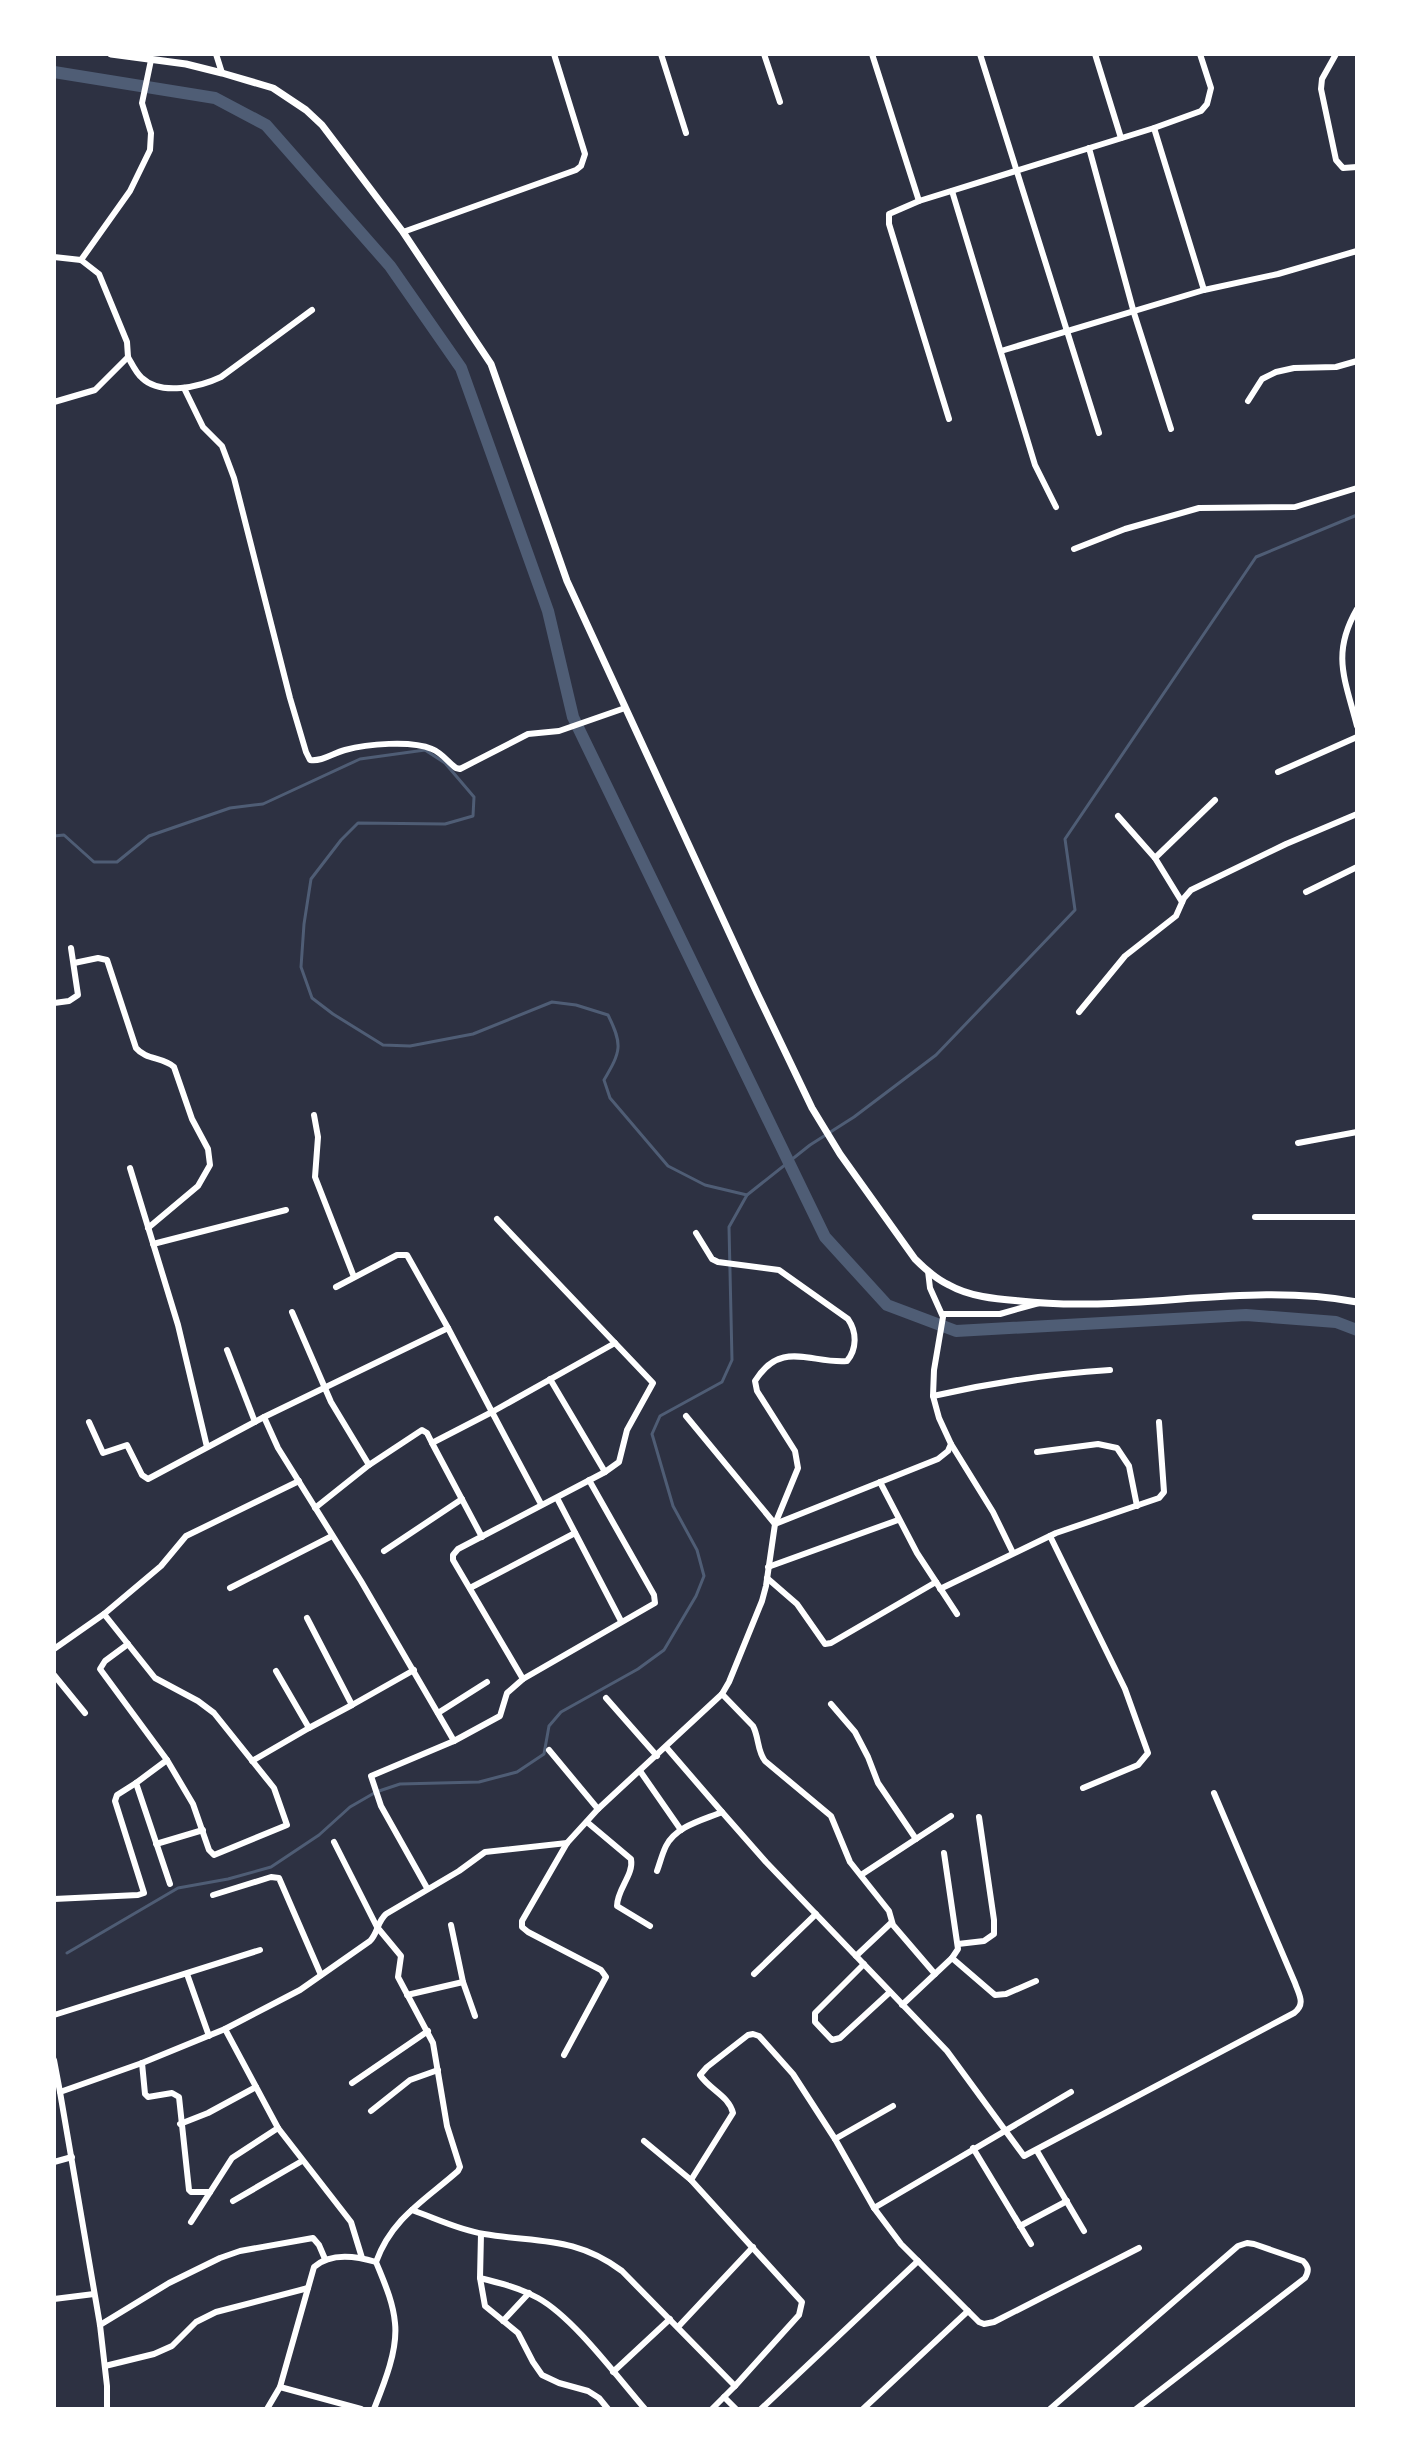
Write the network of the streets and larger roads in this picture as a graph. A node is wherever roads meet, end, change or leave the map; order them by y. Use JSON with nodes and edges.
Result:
{"nodes":[{"id":1,"x":111,"y":54,"type":"edge"},
{"id":2,"x":216,"y":54,"type":"edge"},
{"id":3,"x":554,"y":54,"type":"edge"},
{"id":4,"x":661,"y":54,"type":"edge"},
{"id":5,"x":764,"y":54,"type":"edge"},
{"id":6,"x":872,"y":54,"type":"edge"},
{"id":7,"x":980,"y":54,"type":"edge"},
{"id":8,"x":1095,"y":54,"type":"edge"},
{"id":9,"x":1200,"y":54,"type":"edge"},
{"id":10,"x":1336,"y":54,"type":"edge"},
{"id":11,"x":151,"y":60,"type":"junction"},
{"id":12,"x":222,"y":73,"type":"junction"},
{"id":13,"x":780,"y":102,"type":"dead end"},
{"id":14,"x":1154,"y":128,"type":"junction"},
{"id":15,"x":686,"y":133,"type":"dead end"},
{"id":16,"x":1121,"y":138,"type":"junction"},
{"id":17,"x":1089,"y":148,"type":"junction"},
{"id":18,"x":1357,"y":167,"type":"edge"},
{"id":19,"x":1017,"y":169,"type":"junction"},
{"id":20,"x":952,"y":191,"type":"junction"},
{"id":21,"x":919,"y":201,"type":"junction"},
{"id":22,"x":403,"y":232,"type":"junction"},
{"id":23,"x":1357,"y":251,"type":"edge"},
{"id":24,"x":54,"y":257,"type":"edge"},
{"id":25,"x":81,"y":260,"type":"junction"},
{"id":26,"x":1204,"y":290,"type":"junction"},
{"id":27,"x":312,"y":310,"type":"dead end"},
{"id":28,"x":1134,"y":313,"type":"junction"},
{"id":29,"x":1069,"y":332,"type":"junction"},
{"id":30,"x":1001,"y":351,"type":"junction"},
{"id":31,"x":128,"y":357,"type":"junction"},
{"id":32,"x":1357,"y":361,"type":"edge"},
{"id":33,"x":184,"y":388,"type":"junction"},
{"id":34,"x":1248,"y":401,"type":"dead end"},
{"id":35,"x":54,"y":402,"type":"edge"},
{"id":36,"x":949,"y":419,"type":"dead end"},
{"id":37,"x":1171,"y":429,"type":"dead end"},
{"id":38,"x":1099,"y":433,"type":"dead end"},
{"id":39,"x":1357,"y":488,"type":"edge"},
{"id":40,"x":1056,"y":507,"type":"dead end"},
{"id":41,"x":1074,"y":549,"type":"dead end"},
{"id":42,"x":1357,"y":609,"type":"edge"},
{"id":43,"x":625,"y":708,"type":"junction"},
{"id":44,"x":1357,"y":726,"type":"edge"},
{"id":45,"x":1357,"y":737,"type":"edge"},
{"id":46,"x":1278,"y":772,"type":"dead end"},
{"id":47,"x":1215,"y":800,"type":"dead end"},
{"id":48,"x":1357,"y":814,"type":"edge"},
{"id":49,"x":1118,"y":816,"type":"dead end"},
{"id":50,"x":1155,"y":858,"type":"junction"},
{"id":51,"x":1357,"y":867,"type":"edge"},
{"id":52,"x":1306,"y":892,"type":"dead end"},
{"id":53,"x":1182,"y":902,"type":"junction"},
{"id":54,"x":71,"y":948,"type":"dead end"},
{"id":55,"x":74,"y":963,"type":"junction"},
{"id":56,"x":54,"y":1003,"type":"edge"},
{"id":57,"x":1079,"y":1012,"type":"dead end"},
{"id":58,"x":314,"y":1115,"type":"dead end"},
{"id":59,"x":1357,"y":1132,"type":"edge"},
{"id":60,"x":1298,"y":1143,"type":"dead end"},
{"id":61,"x":130,"y":1168,"type":"dead end"},
{"id":62,"x":286,"y":1210,"type":"dead end"},
{"id":63,"x":1255,"y":1217,"type":"dead end"},
{"id":64,"x":1357,"y":1217,"type":"edge"},
{"id":65,"x":497,"y":1219,"type":"dead end"},
{"id":66,"x":148,"y":1228,"type":"junction"},
{"id":67,"x":696,"y":1233,"type":"dead end"},
{"id":68,"x":153,"y":1244,"type":"junction"},
{"id":69,"x":928,"y":1271,"type":"junction"},
{"id":70,"x":354,"y":1277,"type":"junction"},
{"id":71,"x":336,"y":1287,"type":"dead end"},
{"id":72,"x":1357,"y":1302,"type":"edge"},
{"id":73,"x":1039,"y":1303,"type":"junction"},
{"id":74,"x":292,"y":1312,"type":"dead end"},
{"id":75,"x":943,"y":1317,"type":"junction"},
{"id":76,"x":448,"y":1328,"type":"junction"},
{"id":77,"x":615,"y":1343,"type":"junction"},
{"id":78,"x":227,"y":1350,"type":"dead end"},
{"id":79,"x":1110,"y":1370,"type":"dead end"},
{"id":80,"x":550,"y":1379,"type":"junction"},
{"id":81,"x":324,"y":1390,"type":"junction"},
{"id":82,"x":933,"y":1396,"type":"junction"},
{"id":83,"x":492,"y":1412,"type":"junction"},
{"id":84,"x":686,"y":1416,"type":"dead end"},
{"id":85,"x":264,"y":1417,"type":"junction"},
{"id":86,"x":89,"y":1422,"type":"dead end"},
{"id":87,"x":255,"y":1422,"type":"junction"},
{"id":88,"x":1159,"y":1422,"type":"dead end"},
{"id":89,"x":432,"y":1443,"type":"junction"},
{"id":90,"x":951,"y":1444,"type":"junction"},
{"id":91,"x":207,"y":1447,"type":"junction"},
{"id":92,"x":1037,"y":1452,"type":"dead end"},
{"id":93,"x":369,"y":1465,"type":"junction"},
{"id":94,"x":605,"y":1472,"type":"junction"},
{"id":95,"x":589,"y":1480,"type":"junction"},
{"id":96,"x":299,"y":1481,"type":"junction"},
{"id":97,"x":880,"y":1482,"type":"junction"},
{"id":98,"x":557,"y":1498,"type":"junction"},
{"id":99,"x":462,"y":1499,"type":"junction"},
{"id":100,"x":541,"y":1504,"type":"junction"},
{"id":101,"x":1137,"y":1506,"type":"junction"},
{"id":102,"x":315,"y":1508,"type":"junction"},
{"id":103,"x":898,"y":1520,"type":"junction"},
{"id":104,"x":775,"y":1524,"type":"junction"},
{"id":105,"x":575,"y":1533,"type":"junction"},
{"id":106,"x":332,"y":1536,"type":"junction"},
{"id":107,"x":1050,"y":1536,"type":"junction"},
{"id":108,"x":482,"y":1537,"type":"junction"},
{"id":109,"x":384,"y":1551,"type":"dead end"},
{"id":110,"x":1013,"y":1553,"type":"junction"},
{"id":111,"x":768,"y":1567,"type":"junction"},
{"id":112,"x":767,"y":1578,"type":"junction"},
{"id":113,"x":938,"y":1586,"type":"junction"},
{"id":114,"x":230,"y":1588,"type":"dead end"},
{"id":115,"x":470,"y":1588,"type":"junction"},
{"id":116,"x":104,"y":1614,"type":"junction"},
{"id":117,"x":957,"y":1614,"type":"dead end"},
{"id":118,"x":307,"y":1618,"type":"dead end"},
{"id":119,"x":621,"y":1621,"type":"junction"},
{"id":120,"x":128,"y":1644,"type":"junction"},
{"id":121,"x":54,"y":1649,"type":"edge"},
{"id":122,"x":414,"y":1670,"type":"junction"},
{"id":123,"x":276,"y":1671,"type":"dead end"},
{"id":124,"x":54,"y":1675,"type":"edge"},
{"id":125,"x":523,"y":1679,"type":"junction"},
{"id":126,"x":487,"y":1682,"type":"dead end"},
{"id":127,"x":722,"y":1694,"type":"junction"},
{"id":128,"x":606,"y":1698,"type":"dead end"},
{"id":129,"x":831,"y":1704,"type":"dead end"},
{"id":130,"x":352,"y":1705,"type":"junction"},
{"id":131,"x":85,"y":1713,"type":"dead end"},
{"id":132,"x":438,"y":1713,"type":"junction"},
{"id":133,"x":309,"y":1728,"type":"junction"},
{"id":134,"x":454,"y":1741,"type":"junction"},
{"id":135,"x":666,"y":1747,"type":"junction"},
{"id":136,"x":549,"y":1750,"type":"dead end"},
{"id":137,"x":657,"y":1756,"type":"junction"},
{"id":138,"x":167,"y":1760,"type":"junction"},
{"id":139,"x":252,"y":1761,"type":"junction"},
{"id":140,"x":640,"y":1771,"type":"junction"},
{"id":141,"x":136,"y":1783,"type":"junction"},
{"id":142,"x":1083,"y":1788,"type":"dead end"},
{"id":143,"x":1214,"y":1793,"type":"dead end"},
{"id":144,"x":598,"y":1809,"type":"junction"},
{"id":145,"x":722,"y":1812,"type":"junction"},
{"id":146,"x":951,"y":1816,"type":"dead end"},
{"id":147,"x":979,"y":1817,"type":"dead end"},
{"id":148,"x":587,"y":1822,"type":"junction"},
{"id":149,"x":203,"y":1830,"type":"junction"},
{"id":150,"x":681,"y":1830,"type":"junction"},
{"id":151,"x":916,"y":1839,"type":"junction"},
{"id":152,"x":334,"y":1842,"type":"dead end"},
{"id":153,"x":567,"y":1843,"type":"junction"},
{"id":154,"x":156,"y":1844,"type":"junction"},
{"id":155,"x":944,"y":1853,"type":"dead end"},
{"id":156,"x":657,"y":1871,"type":"dead end"},
{"id":157,"x":861,"y":1875,"type":"junction"},
{"id":158,"x":170,"y":1884,"type":"dead end"},
{"id":159,"x":427,"y":1888,"type":"junction"},
{"id":160,"x":213,"y":1895,"type":"dead end"},
{"id":161,"x":54,"y":1899,"type":"edge"},
{"id":162,"x":816,"y":1914,"type":"junction"},
{"id":163,"x":891,"y":1923,"type":"junction"},
{"id":164,"x":451,"y":1925,"type":"dead end"},
{"id":165,"x":650,"y":1926,"type":"dead end"},
{"id":166,"x":377,"y":1927,"type":"junction"},
{"id":167,"x":958,"y":1944,"type":"junction"},
{"id":168,"x":260,"y":1950,"type":"dead end"},
{"id":169,"x":856,"y":1956,"type":"junction"},
{"id":170,"x":952,"y":1958,"type":"junction"},
{"id":171,"x":864,"y":1964,"type":"junction"},
{"id":172,"x":187,"y":1974,"type":"junction"},
{"id":173,"x":754,"y":1974,"type":"dead end"},
{"id":174,"x":935,"y":1974,"type":"junction"},
{"id":175,"x":321,"y":1975,"type":"junction"},
{"id":176,"x":1036,"y":1981,"type":"dead end"},
{"id":177,"x":463,"y":1982,"type":"junction"},
{"id":178,"x":890,"y":1992,"type":"junction"},
{"id":179,"x":407,"y":1995,"type":"junction"},
{"id":180,"x":902,"y":2005,"type":"junction"},
{"id":181,"x":54,"y":2015,"type":"edge"},
{"id":182,"x":475,"y":2016,"type":"dead end"},
{"id":183,"x":225,"y":2029,"type":"junction"},
{"id":184,"x":428,"y":2031,"type":"junction"},
{"id":185,"x":209,"y":2036,"type":"junction"},
{"id":186,"x":564,"y":2055,"type":"dead end"},
{"id":187,"x":54,"y":2063,"type":"edge"},
{"id":188,"x":142,"y":2063,"type":"junction"},
{"id":189,"x":438,"y":2070,"type":"junction"},
{"id":190,"x":352,"y":2083,"type":"dead end"},
{"id":191,"x":256,"y":2087,"type":"junction"},
{"id":192,"x":60,"y":2092,"type":"junction"},
{"id":193,"x":1071,"y":2092,"type":"dead end"},
{"id":194,"x":893,"y":2106,"type":"dead end"},
{"id":195,"x":371,"y":2111,"type":"dead end"},
{"id":196,"x":180,"y":2124,"type":"junction"},
{"id":197,"x":278,"y":2128,"type":"junction"},
{"id":198,"x":1004,"y":2130,"type":"junction"},
{"id":199,"x":835,"y":2139,"type":"junction"},
{"id":200,"x":644,"y":2141,"type":"dead end"},
{"id":201,"x":973,"y":2148,"type":"junction"},
{"id":202,"x":1037,"y":2151,"type":"junction"},
{"id":203,"x":72,"y":2157,"type":"junction"},
{"id":204,"x":302,"y":2161,"type":"junction"},
{"id":205,"x":54,"y":2162,"type":"edge"},
{"id":206,"x":691,"y":2180,"type":"junction"},
{"id":207,"x":210,"y":2192,"type":"junction"},
{"id":208,"x":233,"y":2201,"type":"dead end"},
{"id":209,"x":1067,"y":2201,"type":"junction"},
{"id":210,"x":874,"y":2208,"type":"junction"},
{"id":211,"x":412,"y":2210,"type":"junction"},
{"id":212,"x":191,"y":2222,"type":"dead end"},
{"id":213,"x":1020,"y":2226,"type":"junction"},
{"id":214,"x":1084,"y":2231,"type":"dead end"},
{"id":215,"x":481,"y":2234,"type":"junction"},
{"id":216,"x":1031,"y":2244,"type":"dead end"},
{"id":217,"x":753,"y":2247,"type":"junction"},
{"id":218,"x":1139,"y":2248,"type":"dead end"},
{"id":219,"x":362,"y":2258,"type":"junction"},
{"id":220,"x":325,"y":2259,"type":"junction"},
{"id":221,"x":918,"y":2261,"type":"junction"},
{"id":222,"x":376,"y":2262,"type":"junction"},
{"id":223,"x":480,"y":2278,"type":"junction"},
{"id":224,"x":308,"y":2288,"type":"junction"},
{"id":225,"x":529,"y":2293,"type":"junction"},
{"id":226,"x":94,"y":2294,"type":"junction"},
{"id":227,"x":54,"y":2299,"type":"edge"},
{"id":228,"x":968,"y":2311,"type":"junction"},
{"id":229,"x":670,"y":2319,"type":"junction"},
{"id":230,"x":503,"y":2321,"type":"junction"},
{"id":231,"x":100,"y":2325,"type":"junction"},
{"id":232,"x":678,"y":2327,"type":"junction"},
{"id":233,"x":105,"y":2366,"type":"junction"},
{"id":234,"x":613,"y":2372,"type":"junction"},
{"id":235,"x":735,"y":2386,"type":"junction"},
{"id":236,"x":280,"y":2387,"type":"junction"},
{"id":237,"x":724,"y":2397,"type":"junction"},
{"id":238,"x":107,"y":2409,"type":"edge"},
{"id":239,"x":267,"y":2409,"type":"edge"},
{"id":240,"x":361,"y":2409,"type":"edge"},
{"id":241,"x":374,"y":2409,"type":"edge"},
{"id":242,"x":608,"y":2409,"type":"edge"},
{"id":243,"x":645,"y":2409,"type":"edge"},
{"id":244,"x":712,"y":2409,"type":"edge"},
{"id":245,"x":736,"y":2409,"type":"edge"},
{"id":246,"x":761,"y":2409,"type":"edge"},
{"id":247,"x":863,"y":2409,"type":"edge"},
{"id":248,"x":1050,"y":2409,"type":"edge"},
{"id":249,"x":1136,"y":2409,"type":"edge"}],
"edges":[{"from":1,"to":11,"type":"street"},
{"from":2,"to":12,"type":"street"},
{"from":3,"to":22,"type":"street"},
{"from":4,"to":15,"type":"street"},
{"from":5,"to":13,"type":"street"},
{"from":6,"to":21,"type":"street"},
{"from":7,"to":19,"type":"street"},
{"from":8,"to":16,"type":"street"},
{"from":9,"to":14,"type":"street"},
{"from":10,"to":18,"type":"street"},
{"from":11,"to":12,"type":"street"},
{"from":11,"to":25,"type":"street"},
{"from":12,"to":22,"type":"street"},
{"from":14,"to":16,"type":"street"},
{"from":14,"to":26,"type":"street"},
{"from":16,"to":17,"type":"street"},
{"from":17,"to":19,"type":"street"},
{"from":17,"to":28,"type":"street"},
{"from":19,"to":20,"type":"street"},
{"from":19,"to":29,"type":"street"},
{"from":20,"to":21,"type":"street"},
{"from":20,"to":30,"type":"street"},
{"from":21,"to":36,"type":"street"},
{"from":22,"to":43,"type":"street"},
{"from":23,"to":26,"type":"street"},
{"from":24,"to":25,"type":"street"},
{"from":25,"to":31,"type":"street"},
{"from":26,"to":28,"type":"street"},
{"from":27,"to":33,"type":"street"},
{"from":28,"to":29,"type":"street"},
{"from":28,"to":37,"type":"street"},
{"from":29,"to":30,"type":"street"},
{"from":29,"to":38,"type":"street"},
{"from":30,"to":40,"type":"street"},
{"from":31,"to":33,"type":"street"},
{"from":31,"to":35,"type":"street"},
{"from":32,"to":34,"type":"street"},
{"from":33,"to":43,"type":"street"},
{"from":39,"to":41,"type":"street"},
{"from":42,"to":44,"type":"street"},
{"from":43,"to":69,"type":"street"},
{"from":45,"to":46,"type":"street"},
{"from":47,"to":50,"type":"street"},
{"from":48,"to":53,"type":"street"},
{"from":49,"to":50,"type":"street"},
{"from":50,"to":53,"type":"street"},
{"from":51,"to":52,"type":"street"},
{"from":53,"to":57,"type":"street"},
{"from":54,"to":55,"type":"street"},
{"from":55,"to":56,"type":"street"},
{"from":55,"to":66,"type":"street"},
{"from":58,"to":70,"type":"street"},
{"from":59,"to":60,"type":"street"},
{"from":61,"to":66,"type":"street"},
{"from":62,"to":68,"type":"street"},
{"from":63,"to":64,"type":"street"},
{"from":65,"to":77,"type":"street"},
{"from":66,"to":68,"type":"street"},
{"from":67,"to":104,"type":"street"},
{"from":68,"to":91,"type":"street"},
{"from":69,"to":73,"type":"street"},
{"from":69,"to":75,"type":"street"},
{"from":70,"to":71,"type":"street"},
{"from":70,"to":76,"type":"street"},
{"from":72,"to":73,"type":"street"},
{"from":73,"to":75,"type":"street"},
{"from":74,"to":81,"type":"street"},
{"from":75,"to":82,"type":"street"},
{"from":76,"to":81,"type":"street"},
{"from":76,"to":83,"type":"street"},
{"from":77,"to":80,"type":"street"},
{"from":77,"to":94,"type":"street"},
{"from":78,"to":87,"type":"street"},
{"from":79,"to":82,"type":"street"},
{"from":80,"to":83,"type":"street"},
{"from":80,"to":94,"type":"street"},
{"from":81,"to":85,"type":"street"},
{"from":81,"to":93,"type":"street"},
{"from":82,"to":90,"type":"street"},
{"from":83,"to":89,"type":"street"},
{"from":83,"to":100,"type":"street"},
{"from":84,"to":104,"type":"street"},
{"from":85,"to":87,"type":"street"},
{"from":85,"to":96,"type":"street"},
{"from":86,"to":91,"type":"street"},
{"from":87,"to":91,"type":"street"},
{"from":88,"to":101,"type":"street"},
{"from":89,"to":93,"type":"street"},
{"from":89,"to":99,"type":"street"},
{"from":90,"to":97,"type":"street"},
{"from":90,"to":110,"type":"street"},
{"from":92,"to":101,"type":"street"},
{"from":93,"to":102,"type":"street"},
{"from":94,"to":95,"type":"street"},
{"from":95,"to":98,"type":"street"},
{"from":95,"to":119,"type":"street"},
{"from":96,"to":102,"type":"street"},
{"from":96,"to":116,"type":"street"},
{"from":97,"to":103,"type":"street"},
{"from":97,"to":104,"type":"street"},
{"from":98,"to":100,"type":"street"},
{"from":98,"to":105,"type":"street"},
{"from":99,"to":108,"type":"street"},
{"from":99,"to":109,"type":"street"},
{"from":100,"to":108,"type":"street"},
{"from":101,"to":107,"type":"street"},
{"from":102,"to":106,"type":"street"},
{"from":103,"to":111,"type":"street"},
{"from":103,"to":113,"type":"street"},
{"from":104,"to":111,"type":"street"},
{"from":105,"to":115,"type":"street"},
{"from":105,"to":119,"type":"street"},
{"from":106,"to":114,"type":"street"},
{"from":106,"to":122,"type":"street"},
{"from":107,"to":110,"type":"street"},
{"from":107,"to":142,"type":"street"},
{"from":108,"to":115,"type":"street"},
{"from":110,"to":113,"type":"street"},
{"from":111,"to":112,"type":"street"},
{"from":112,"to":113,"type":"street"},
{"from":112,"to":127,"type":"street"},
{"from":113,"to":117,"type":"street"},
{"from":115,"to":125,"type":"street"},
{"from":116,"to":120,"type":"street"},
{"from":116,"to":121,"type":"street"},
{"from":118,"to":130,"type":"street"},
{"from":119,"to":125,"type":"street"},
{"from":120,"to":138,"type":"street"},
{"from":120,"to":139,"type":"street"},
{"from":122,"to":130,"type":"street"},
{"from":122,"to":132,"type":"street"},
{"from":123,"to":133,"type":"street"},
{"from":124,"to":131,"type":"street"},
{"from":125,"to":134,"type":"street"},
{"from":126,"to":132,"type":"street"},
{"from":127,"to":135,"type":"street"},
{"from":127,"to":157,"type":"street"},
{"from":128,"to":137,"type":"street"},
{"from":129,"to":151,"type":"street"},
{"from":130,"to":133,"type":"street"},
{"from":132,"to":134,"type":"street"},
{"from":133,"to":139,"type":"street"},
{"from":134,"to":159,"type":"street"},
{"from":135,"to":137,"type":"street"},
{"from":135,"to":145,"type":"street"},
{"from":136,"to":144,"type":"street"},
{"from":137,"to":140,"type":"street"},
{"from":138,"to":141,"type":"street"},
{"from":138,"to":149,"type":"street"},
{"from":139,"to":149,"type":"street"},
{"from":140,"to":144,"type":"street"},
{"from":140,"to":150,"type":"street"},
{"from":141,"to":154,"type":"street"},
{"from":141,"to":161,"type":"street"},
{"from":143,"to":202,"type":"street"},
{"from":144,"to":148,"type":"street"},
{"from":145,"to":150,"type":"street"},
{"from":145,"to":162,"type":"street"},
{"from":146,"to":151,"type":"street"},
{"from":147,"to":167,"type":"street"},
{"from":148,"to":153,"type":"street"},
{"from":148,"to":165,"type":"street"},
{"from":149,"to":154,"type":"street"},
{"from":150,"to":156,"type":"street"},
{"from":151,"to":157,"type":"street"},
{"from":152,"to":166,"type":"street"},
{"from":153,"to":159,"type":"street"},
{"from":153,"to":186,"type":"street"},
{"from":154,"to":158,"type":"street"},
{"from":155,"to":167,"type":"street"},
{"from":157,"to":163,"type":"street"},
{"from":159,"to":166,"type":"street"},
{"from":160,"to":175,"type":"street"},
{"from":162,"to":169,"type":"street"},
{"from":162,"to":173,"type":"street"},
{"from":163,"to":169,"type":"street"},
{"from":163,"to":174,"type":"street"},
{"from":164,"to":177,"type":"street"},
{"from":166,"to":175,"type":"street"},
{"from":166,"to":179,"type":"street"},
{"from":167,"to":170,"type":"street"},
{"from":168,"to":172,"type":"street"},
{"from":169,"to":171,"type":"street"},
{"from":170,"to":174,"type":"street"},
{"from":170,"to":176,"type":"street"},
{"from":171,"to":178,"type":"street"},
{"from":171,"to":178,"type":"street"},
{"from":172,"to":181,"type":"street"},
{"from":172,"to":185,"type":"street"},
{"from":174,"to":180,"type":"street"},
{"from":175,"to":183,"type":"street"},
{"from":177,"to":179,"type":"street"},
{"from":177,"to":182,"type":"street"},
{"from":178,"to":180,"type":"street"},
{"from":179,"to":184,"type":"street"},
{"from":180,"to":198,"type":"street"},
{"from":183,"to":185,"type":"street"},
{"from":183,"to":191,"type":"street"},
{"from":184,"to":189,"type":"street"},
{"from":184,"to":190,"type":"street"},
{"from":185,"to":188,"type":"street"},
{"from":187,"to":192,"type":"street"},
{"from":188,"to":192,"type":"street"},
{"from":188,"to":196,"type":"street"},
{"from":189,"to":195,"type":"street"},
{"from":189,"to":211,"type":"street"},
{"from":191,"to":196,"type":"street"},
{"from":191,"to":197,"type":"street"},
{"from":192,"to":203,"type":"street"},
{"from":193,"to":198,"type":"street"},
{"from":194,"to":199,"type":"street"},
{"from":196,"to":207,"type":"street"},
{"from":197,"to":204,"type":"street"},
{"from":197,"to":207,"type":"street"},
{"from":198,"to":201,"type":"street"},
{"from":198,"to":202,"type":"street"},
{"from":199,"to":206,"type":"street"},
{"from":199,"to":210,"type":"street"},
{"from":200,"to":206,"type":"street"},
{"from":201,"to":210,"type":"street"},
{"from":201,"to":213,"type":"street"},
{"from":202,"to":209,"type":"street"},
{"from":203,"to":205,"type":"street"},
{"from":203,"to":226,"type":"street"},
{"from":204,"to":208,"type":"street"},
{"from":204,"to":219,"type":"street"},
{"from":206,"to":217,"type":"street"},
{"from":207,"to":212,"type":"street"},
{"from":209,"to":213,"type":"street"},
{"from":209,"to":214,"type":"street"},
{"from":210,"to":221,"type":"street"},
{"from":211,"to":215,"type":"street"},
{"from":211,"to":222,"type":"street"},
{"from":213,"to":216,"type":"street"},
{"from":215,"to":223,"type":"street"},
{"from":215,"to":229,"type":"street"},
{"from":217,"to":232,"type":"street"},
{"from":217,"to":235,"type":"street"},
{"from":218,"to":228,"type":"street"},
{"from":219,"to":220,"type":"street"},
{"from":219,"to":222,"type":"street"},
{"from":220,"to":224,"type":"street"},
{"from":220,"to":231,"type":"street"},
{"from":221,"to":228,"type":"street"},
{"from":221,"to":246,"type":"street"},
{"from":222,"to":241,"type":"street"},
{"from":223,"to":225,"type":"street"},
{"from":223,"to":230,"type":"street"},
{"from":224,"to":233,"type":"street"},
{"from":224,"to":236,"type":"street"},
{"from":225,"to":230,"type":"street"},
{"from":225,"to":234,"type":"street"},
{"from":226,"to":227,"type":"street"},
{"from":226,"to":231,"type":"street"},
{"from":228,"to":247,"type":"street"},
{"from":229,"to":232,"type":"street"},
{"from":229,"to":234,"type":"street"},
{"from":230,"to":242,"type":"street"},
{"from":231,"to":233,"type":"street"},
{"from":232,"to":235,"type":"street"},
{"from":233,"to":238,"type":"street"},
{"from":234,"to":243,"type":"street"},
{"from":235,"to":237,"type":"street"},
{"from":236,"to":239,"type":"street"},
{"from":236,"to":240,"type":"street"},
{"from":237,"to":244,"type":"street"},
{"from":237,"to":245,"type":"street"},
{"from":248,"to":249,"type":"street"}]}
